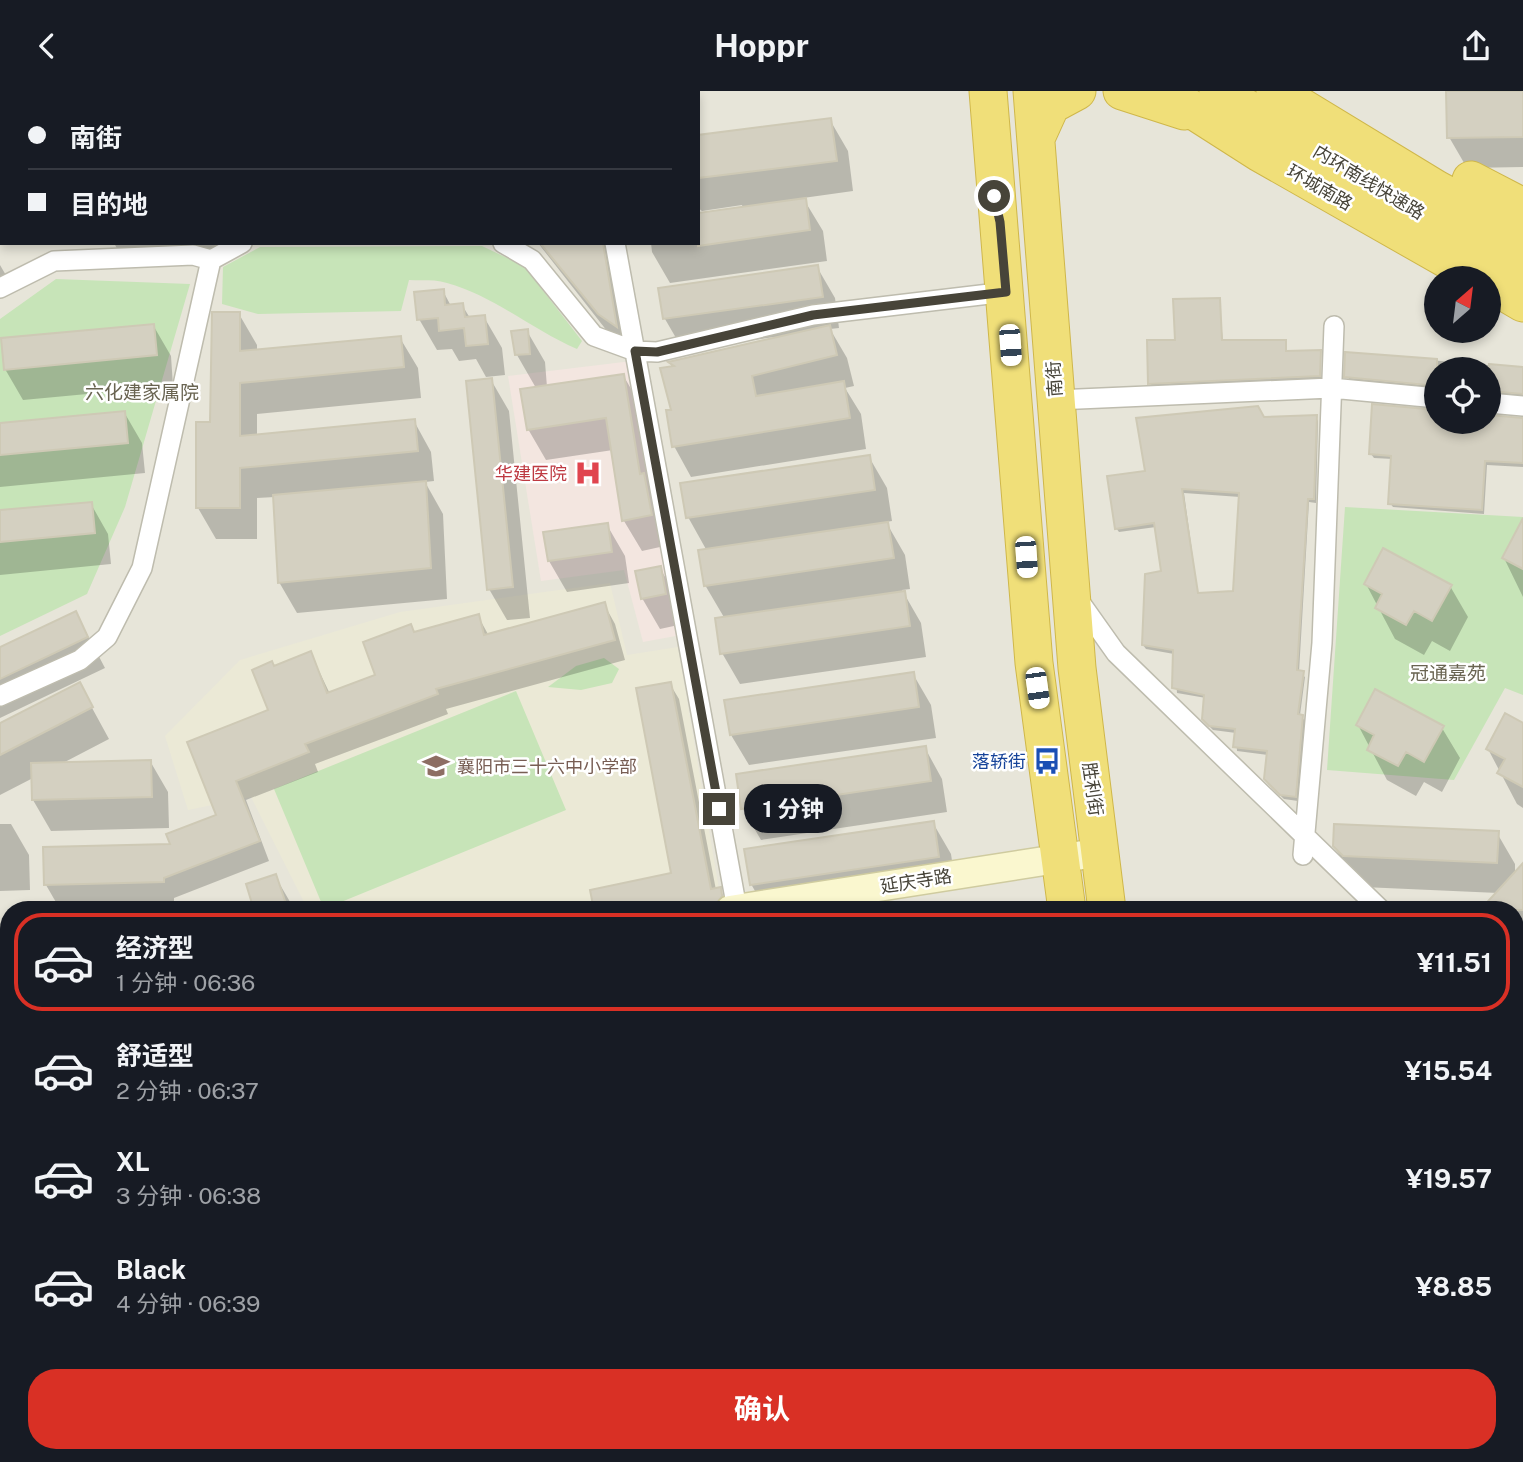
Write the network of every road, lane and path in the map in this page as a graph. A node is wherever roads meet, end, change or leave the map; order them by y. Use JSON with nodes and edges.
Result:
{"nodes":[{"id":1,"x":969,"y":91,"type":"edge"},
{"id":2,"x":988,"y":91,"type":"edge"},
{"id":3,"x":1032,"y":91,"type":"edge"},
{"id":4,"x":1077,"y":91,"type":"edge"},
{"id":5,"x":1122,"y":91,"type":"edge"},
{"id":6,"x":1163,"y":91,"type":"edge"},
{"id":7,"x":1275,"y":91,"type":"edge"},
{"id":8,"x":1323,"y":91,"type":"edge"},
{"id":9,"x":1212,"y":105,"type":"edge"},
{"id":10,"x":1036,"y":138,"type":"junction"},
{"id":11,"x":1523,"y":207,"type":"edge"},
{"id":12,"x":1000,"y":222,"type":"junction"},
{"id":13,"x":1523,"y":236,"type":"edge"},
{"id":14,"x":238,"y":245,"type":"edge"},
{"id":15,"x":506,"y":245,"type":"edge"},
{"id":16,"x":615,"y":245,"type":"edge"},
{"id":17,"x":211,"y":260,"type":"junction"},
{"id":18,"x":1459,"y":266,"type":"edge"},
{"id":19,"x":1523,"y":270,"type":"edge"},
{"id":20,"x":0,"y":288,"type":"edge"},
{"id":21,"x":1502,"y":291,"type":"edge"},
{"id":22,"x":1006,"y":292,"type":"junction"},
{"id":23,"x":1523,"y":303,"type":"edge"},
{"id":24,"x":1334,"y":326,"type":"dead end"},
{"id":25,"x":635,"y":351,"type":"junction"},
{"id":26,"x":1331,"y":388,"type":"junction"},
{"id":27,"x":1424,"y":397,"type":"edge"},
{"id":28,"x":1056,"y":400,"type":"junction"},
{"id":29,"x":1501,"y":404,"type":"edge"},
{"id":30,"x":1523,"y":406,"type":"edge"},
{"id":31,"x":1071,"y":590,"type":"junction"},
{"id":32,"x":1077,"y":668,"type":"joint"},
{"id":33,"x":0,"y":696,"type":"edge"},
{"id":34,"x":1304,"y":835,"type":"junction"},
{"id":35,"x":1102,"y":852,"type":"junction"},
{"id":36,"x":1303,"y":855,"type":"dead end"},
{"id":37,"x":1062,"y":859,"type":"junction"},
{"id":38,"x":732,"y":901,"type":"edge"},
{"id":39,"x":786,"y":901,"type":"edge"},
{"id":40,"x":1066,"y":901,"type":"edge"},
{"id":41,"x":1106,"y":901,"type":"edge"},
{"id":42,"x":1372,"y":901,"type":"edge"}],
"edges":[{"from":1,"to":12,"type":"highway"},
{"from":2,"to":12,"type":"highway"},
{"from":3,"to":10,"type":"highway","name":"南街"},
{"from":4,"to":10,"type":"highway"},
{"from":5,"to":9,"type":"highway"},
{"from":6,"to":9,"type":"highway","name":"环城南路"},
{"from":7,"to":13,"type":"highway","name":"内环南线快速路"},
{"from":8,"to":11,"type":"highway"},
{"from":9,"to":18,"type":"highway","name":"环城南路"},
{"from":9,"to":19,"type":"highway","name":"内环南线快速路"},
{"from":10,"to":28,"type":"highway","name":"南街"},
{"from":12,"to":22,"type":"highway"},
{"from":14,"to":17,"type":"street"},
{"from":15,"to":25,"type":"street"},
{"from":16,"to":25,"type":"street"},
{"from":17,"to":20,"type":"street"},
{"from":17,"to":33,"type":"street"},
{"from":21,"to":23,"type":"highway"},
{"from":22,"to":25,"type":"street"},
{"from":22,"to":37,"type":"highway"},
{"from":24,"to":26,"type":"street"},
{"from":25,"to":38,"type":"street"},
{"from":26,"to":27,"type":"street"},
{"from":26,"to":28,"type":"street"},
{"from":26,"to":34,"type":"street"},
{"from":28,"to":31,"type":"highway","name":"南街"},
{"from":29,"to":30,"type":"street"},
{"from":31,"to":32,"type":"highway","name":"南街"},
{"from":31,"to":34,"type":"street"},
{"from":32,"to":35,"type":"highway","name":"胜利街"},
{"from":34,"to":36,"type":"street"},
{"from":34,"to":42,"type":"street"},
{"from":35,"to":37,"type":"street","name":"延庆寺路"},
{"from":35,"to":41,"type":"highway","name":"胜利街"},
{"from":37,"to":39,"type":"street","name":"延庆寺路"},
{"from":37,"to":40,"type":"highway"}]}
